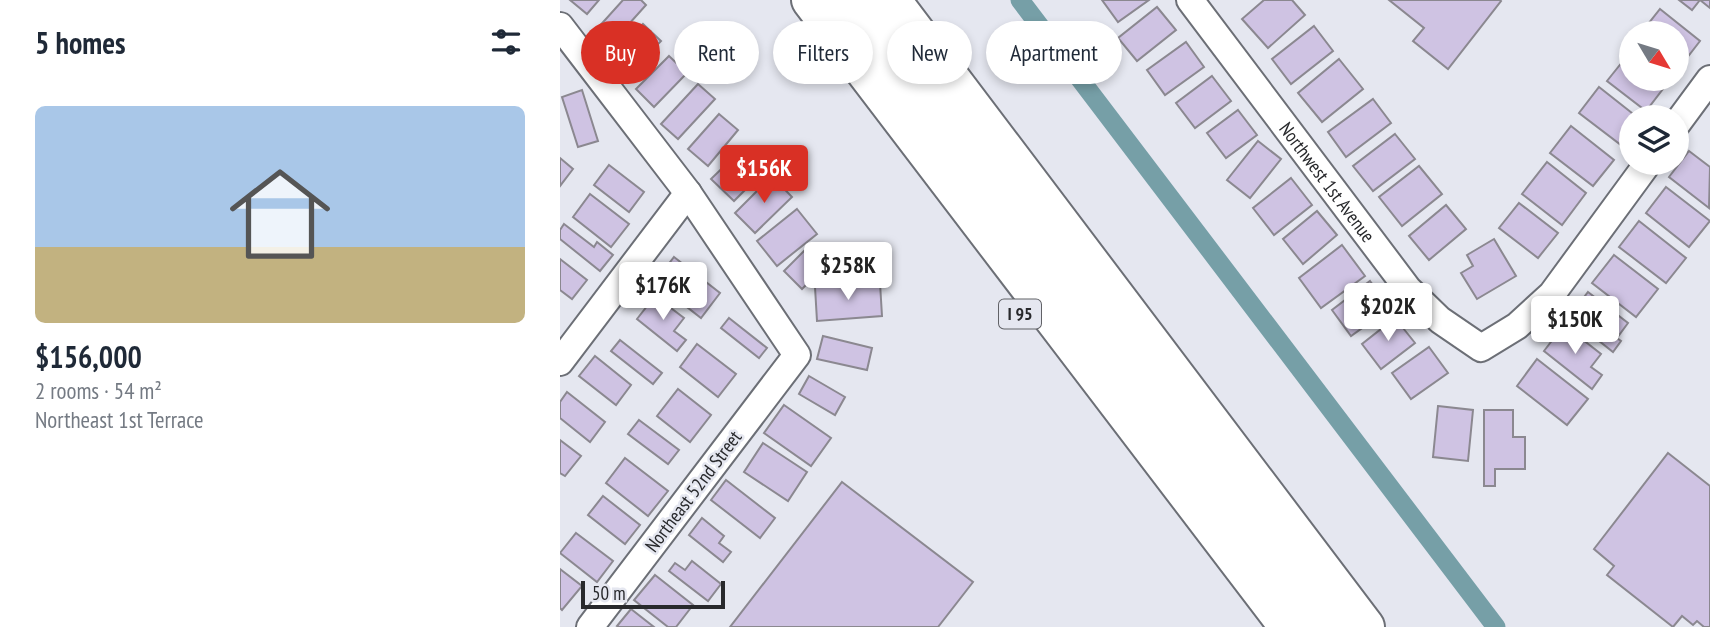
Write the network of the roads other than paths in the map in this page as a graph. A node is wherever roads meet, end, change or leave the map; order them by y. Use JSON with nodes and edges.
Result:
{"nodes":[{"id":1,"x":781,"y":0,"type":"edge"},
{"id":2,"x":811,"y":0,"type":"edge"},
{"id":3,"x":852,"y":0,"type":"edge"},
{"id":4,"x":891,"y":0,"type":"edge"},
{"id":5,"x":1191,"y":0,"type":"edge"},
{"id":6,"x":564,"y":42,"type":"edge"},
{"id":7,"x":1710,"y":79,"type":"edge"},
{"id":8,"x":1689,"y":107,"type":"edge"},
{"id":9,"x":1639,"y":175,"type":"edge"},
{"id":10,"x":688,"y":192,"type":"junction"},
{"id":11,"x":560,"y":362,"type":"edge"},
{"id":12,"x":590,"y":627,"type":"edge"},
{"id":13,"x":1258,"y":627,"type":"edge"},
{"id":14,"x":1289,"y":627,"type":"edge"},
{"id":15,"x":1330,"y":627,"type":"edge"},
{"id":16,"x":1365,"y":627,"type":"edge"}],
"edges":[{"from":1,"to":13,"type":"highway","number":"I 95"},
{"from":2,"to":14,"type":"highway"},
{"from":3,"to":15,"type":"highway"},
{"from":4,"to":16,"type":"highway"},
{"from":5,"to":9,"type":"street","name":"Northwest 1st Avenue"},
{"from":6,"to":10,"type":"street"},
{"from":7,"to":8,"type":"street"},
{"from":10,"to":11,"type":"street"},
{"from":10,"to":12,"type":"street","name":"Northeast 52nd Street"}]}
